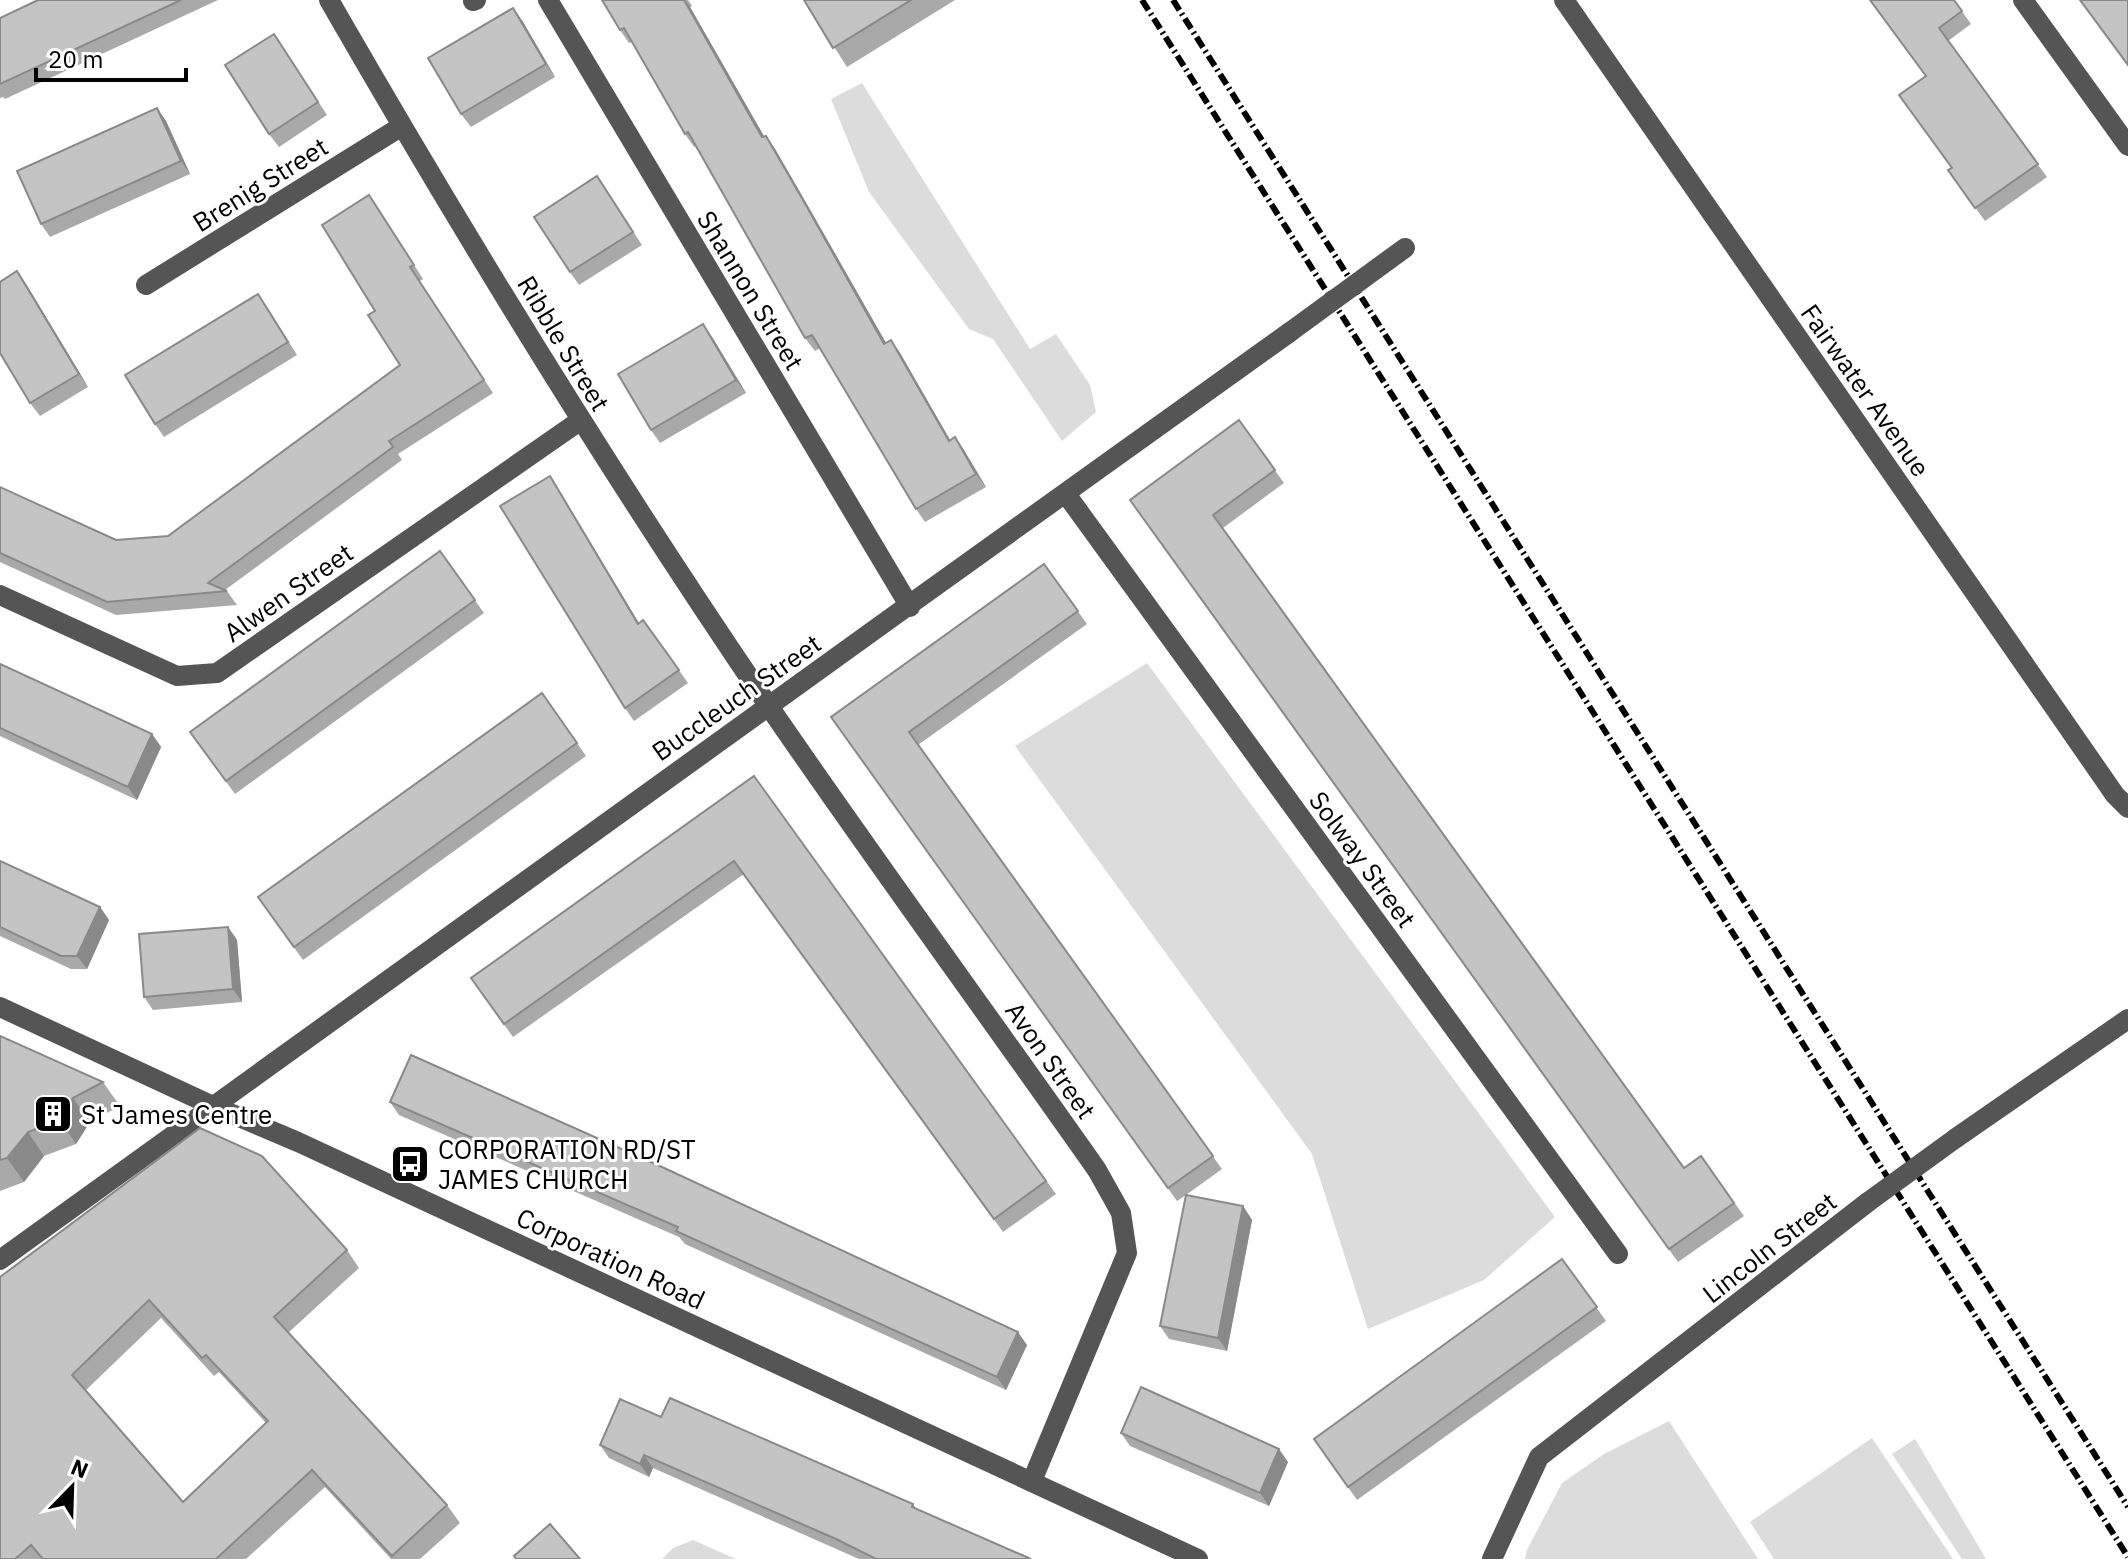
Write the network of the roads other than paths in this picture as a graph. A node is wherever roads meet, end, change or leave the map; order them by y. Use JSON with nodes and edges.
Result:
{"nodes":[{"id":1,"x":329,"y":0,"type":"edge"},
{"id":2,"x":548,"y":0,"type":"edge"},
{"id":3,"x":1564,"y":0,"type":"edge"},
{"id":4,"x":2023,"y":0,"type":"edge"},
{"id":5,"x":402,"y":126,"type":"junction"},
{"id":6,"x":2128,"y":146,"type":"edge"},
{"id":7,"x":1405,"y":248,"type":"dead end"},
{"id":8,"x":146,"y":285,"type":"dead end"},
{"id":9,"x":581,"y":420,"type":"junction"},
{"id":10,"x":1066,"y":494,"type":"junction"},
{"id":11,"x":0,"y":595,"type":"edge"},
{"id":12,"x":910,"y":607,"type":"junction"},
{"id":13,"x":768,"y":704,"type":"junction"},
{"id":14,"x":2128,"y":808,"type":"edge"},
{"id":15,"x":0,"y":1007,"type":"edge"},
{"id":16,"x":2128,"y":1019,"type":"edge"},
{"id":17,"x":213,"y":1106,"type":"junction"},
{"id":18,"x":1618,"y":1254,"type":"dead end"},
{"id":19,"x":0,"y":1260,"type":"edge"},
{"id":20,"x":1032,"y":1481,"type":"junction"},
{"id":21,"x":1198,"y":1559,"type":"edge"},
{"id":22,"x":1492,"y":1559,"type":"edge"}],
"edges":[{"from":1,"to":5,"type":"street","name":"Ribble Street"},
{"from":2,"to":12,"type":"street","name":"Shannon Street"},
{"from":3,"to":14,"type":"street","name":"Fairwater Avenue"},
{"from":4,"to":6,"type":"street"},
{"from":5,"to":8,"type":"street","name":"Brenig Street"},
{"from":5,"to":9,"type":"street","name":"Ribble Street"},
{"from":7,"to":10,"type":"street","name":"Buccleuch Street","bridge":true},
{"from":9,"to":11,"type":"street","name":"Alwen Street"},
{"from":9,"to":13,"type":"street","name":"Ribble Street"},
{"from":10,"to":12,"type":"street","name":"Buccleuch Street"},
{"from":10,"to":18,"type":"street","name":"Solway Street"},
{"from":12,"to":13,"type":"street","name":"Buccleuch Street"},
{"from":13,"to":17,"type":"street","name":"Buccleuch Street"},
{"from":13,"to":20,"type":"street","name":"Avon Street"},
{"from":15,"to":17,"type":"street","name":"Corporation Road"},
{"from":16,"to":22,"type":"street","name":"Lincoln Street","bridge":true},
{"from":17,"to":19,"type":"street","name":"Buccleuch Street"},
{"from":17,"to":20,"type":"street","name":"Corporation Road"},
{"from":20,"to":21,"type":"street","name":"Corporation Road"}]}
